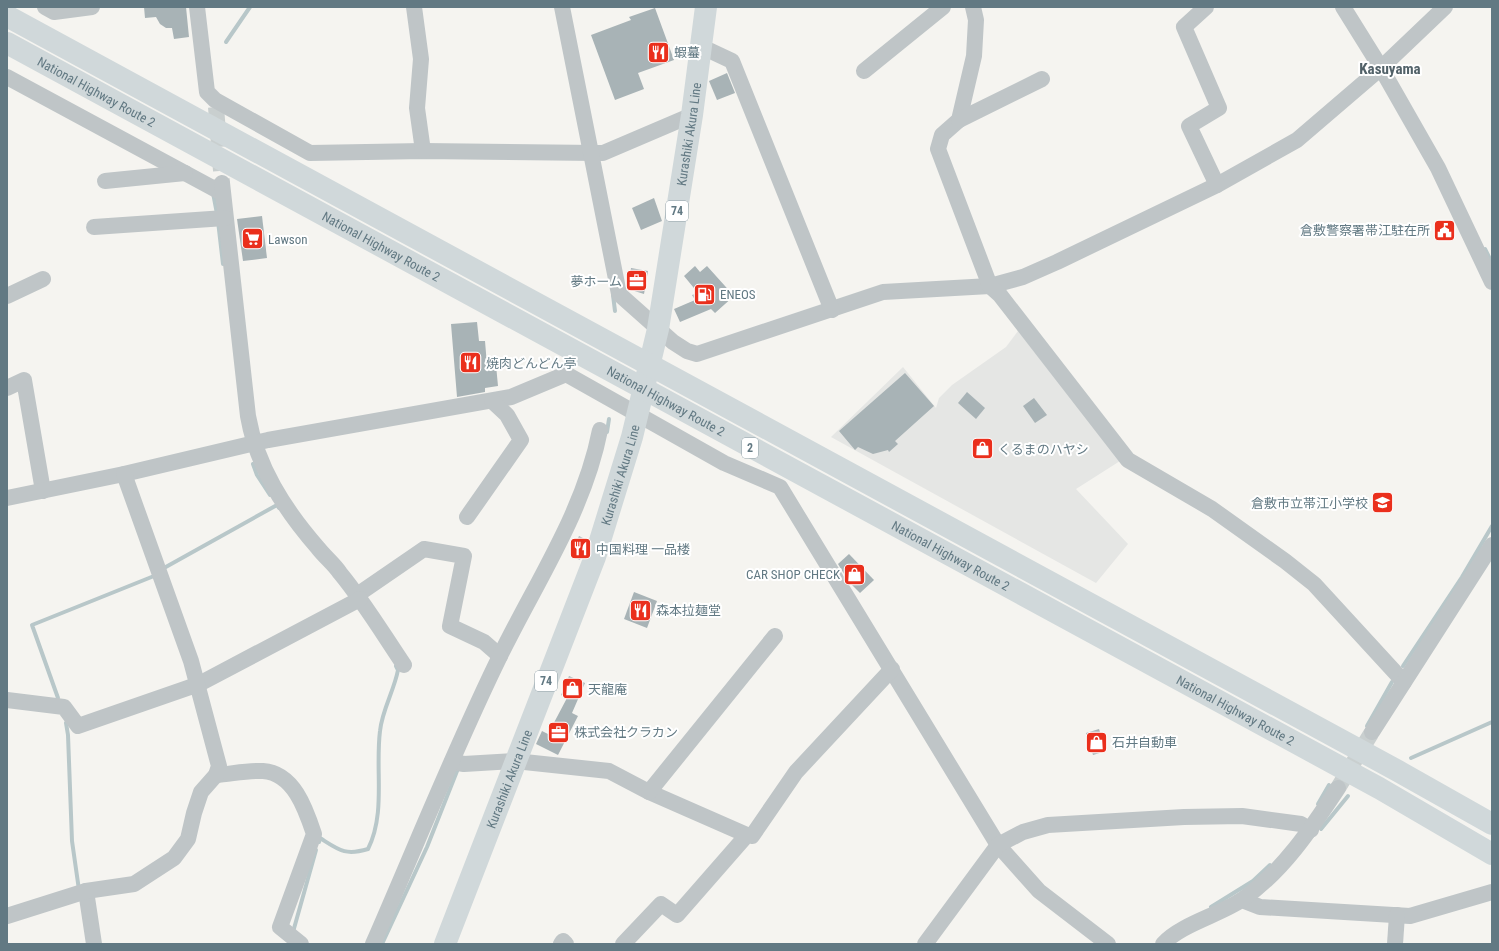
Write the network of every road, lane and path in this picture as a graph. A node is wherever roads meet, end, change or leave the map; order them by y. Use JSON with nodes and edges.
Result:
{"nodes":[{"id":1,"x":45,"y":7,"type":"edge"},
{"id":2,"x":92,"y":7,"type":"edge"},
{"id":3,"x":197,"y":7,"type":"edge"},
{"id":4,"x":414,"y":7,"type":"edge"},
{"id":5,"x":562,"y":7,"type":"edge"},
{"id":6,"x":706,"y":7,"type":"edge"},
{"id":7,"x":943,"y":7,"type":"edge"},
{"id":8,"x":973,"y":7,"type":"edge"},
{"id":9,"x":1206,"y":7,"type":"edge"},
{"id":10,"x":1343,"y":7,"type":"edge"},
{"id":11,"x":1444,"y":7,"type":"edge"},
{"id":12,"x":7,"y":16,"type":"edge"},
{"id":13,"x":7,"y":43,"type":"edge"},
{"id":14,"x":700,"y":46,"type":"junction"},
{"id":15,"x":1381,"y":68,"type":"junction"},
{"id":16,"x":864,"y":71,"type":"dead end"},
{"id":17,"x":7,"y":77,"type":"edge"},
{"id":18,"x":1042,"y":79,"type":"dead end"},
{"id":19,"x":692,"y":115,"type":"junction"},
{"id":20,"x":959,"y":120,"type":"junction"},
{"id":21,"x":424,"y":151,"type":"junction"},
{"id":22,"x":586,"y":153,"type":"junction"},
{"id":23,"x":185,"y":173,"type":"junction"},
{"id":24,"x":105,"y":181,"type":"dead end"},
{"id":25,"x":1217,"y":185,"type":"junction"},
{"id":26,"x":220,"y":218,"type":"junction"},
{"id":27,"x":94,"y":228,"type":"dead end"},
{"id":28,"x":43,"y":279,"type":"dead end"},
{"id":29,"x":1492,"y":282,"type":"edge"},
{"id":30,"x":990,"y":286,"type":"junction"},
{"id":31,"x":7,"y":296,"type":"edge"},
{"id":32,"x":832,"y":310,"type":"junction"},
{"id":33,"x":658,"y":329,"type":"junction"},
{"id":34,"x":650,"y":364,"type":"junction"},
{"id":35,"x":7,"y":388,"type":"edge"},
{"id":36,"x":644,"y":390,"type":"junction"},
{"id":37,"x":492,"y":401,"type":"junction"},
{"id":38,"x":637,"y":414,"type":"junction"},
{"id":39,"x":600,"y":430,"type":"dead end"},
{"id":40,"x":254,"y":444,"type":"junction"},
{"id":41,"x":124,"y":474,"type":"junction"},
{"id":42,"x":43,"y":491,"type":"junction"},
{"id":43,"x":7,"y":498,"type":"edge"},
{"id":44,"x":466,"y":517,"type":"dead end"},
{"id":45,"x":1492,"y":545,"type":"edge"},
{"id":46,"x":359,"y":597,"type":"junction"},
{"id":47,"x":775,"y":636,"type":"dead end"},
{"id":48,"x":500,"y":656,"type":"junction"},
{"id":49,"x":404,"y":665,"type":"dead end"},
{"id":50,"x":892,"y":669,"type":"junction"},
{"id":51,"x":1404,"y":682,"type":"junction"},
{"id":52,"x":199,"y":684,"type":"junction"},
{"id":53,"x":7,"y":700,"type":"edge"},
{"id":54,"x":1372,"y":732,"type":"tunnel mouth"},
{"id":55,"x":515,"y":761,"type":"junction"},
{"id":56,"x":457,"y":763,"type":"junction"},
{"id":57,"x":216,"y":775,"type":"junction"},
{"id":58,"x":1338,"y":788,"type":"tunnel mouth"},
{"id":59,"x":649,"y":792,"type":"junction"},
{"id":60,"x":1492,"y":824,"type":"edge"},
{"id":61,"x":1311,"y":830,"type":"junction"},
{"id":62,"x":747,"y":835,"type":"junction"},
{"id":63,"x":998,"y":846,"type":"junction"},
{"id":64,"x":1492,"y":854,"type":"edge"},
{"id":65,"x":82,"y":892,"type":"junction"},
{"id":66,"x":1492,"y":892,"type":"edge"},
{"id":67,"x":1242,"y":900,"type":"junction"},
{"id":68,"x":1397,"y":915,"type":"junction"},
{"id":69,"x":7,"y":916,"type":"edge"},
{"id":70,"x":94,"y":944,"type":"edge"},
{"id":71,"x":301,"y":944,"type":"edge"},
{"id":72,"x":373,"y":944,"type":"edge"},
{"id":73,"x":445,"y":944,"type":"edge"},
{"id":74,"x":560,"y":944,"type":"edge"},
{"id":75,"x":566,"y":944,"type":"edge"},
{"id":76,"x":623,"y":944,"type":"edge"},
{"id":77,"x":924,"y":944,"type":"edge"},
{"id":78,"x":1108,"y":944,"type":"edge"},
{"id":79,"x":1163,"y":944,"type":"edge"},
{"id":80,"x":1395,"y":944,"type":"edge"}],
"edges":[{"from":1,"to":2,"type":"street"},
{"from":3,"to":21,"type":"street"},
{"from":4,"to":21,"type":"street"},
{"from":5,"to":22,"type":"street"},
{"from":6,"to":14,"type":"main road","name":"Kurashiki Akura Line","number":"74"},
{"from":7,"to":16,"type":"street"},
{"from":8,"to":20,"type":"street"},
{"from":9,"to":25,"type":"street"},
{"from":10,"to":15,"type":"street"},
{"from":11,"to":15,"type":"street"},
{"from":12,"to":34,"type":"main road","name":"National Highway Route 2","number":"2"},
{"from":13,"to":36,"type":"main road","name":"National Highway Route 2","number":"2"},
{"from":14,"to":19,"type":"main road","name":"Kurashiki Akura Line","number":"74"},
{"from":14,"to":32,"type":"street"},
{"from":15,"to":25,"type":"street"},
{"from":15,"to":29,"type":"street"},
{"from":17,"to":23,"type":"street"},
{"from":18,"to":20,"type":"street"},
{"from":19,"to":22,"type":"street"},
{"from":19,"to":33,"type":"main road","name":"Kurashiki Akura Line","number":"74"},
{"from":20,"to":30,"type":"street"},
{"from":21,"to":22,"type":"street"},
{"from":22,"to":33,"type":"street"},
{"from":23,"to":24,"type":"street"},
{"from":23,"to":26,"type":"street"},
{"from":25,"to":30,"type":"street"},
{"from":26,"to":27,"type":"street"},
{"from":26,"to":40,"type":"street"},
{"from":28,"to":31,"type":"street"},
{"from":30,"to":32,"type":"street"},
{"from":30,"to":51,"type":"street"},
{"from":32,"to":33,"type":"street"},
{"from":33,"to":34,"type":"main road","name":"Kurashiki Akura Line","number":"74"},
{"from":34,"to":36,"type":"main road","name":"Kurashiki Akura Line","number":"74"},
{"from":34,"to":60,"type":"main road","name":"National Highway Route 2","number":"2"},
{"from":35,"to":42,"type":"street"},
{"from":36,"to":38,"type":"main road","name":"Kurashiki Akura Line","number":"74"},
{"from":36,"to":64,"type":"main road","name":"National Highway Route 2","number":"2"},
{"from":37,"to":38,"type":"street"},
{"from":37,"to":40,"type":"street"},
{"from":37,"to":44,"type":"street"},
{"from":38,"to":50,"type":"street"},
{"from":38,"to":55,"type":"main road","name":"Kurashiki Akura Line","number":"74"},
{"from":39,"to":48,"type":"street"},
{"from":40,"to":41,"type":"street"},
{"from":40,"to":46,"type":"street"},
{"from":41,"to":42,"type":"street"},
{"from":41,"to":52,"type":"street"},
{"from":42,"to":43,"type":"street"},
{"from":45,"to":51,"type":"street"},
{"from":46,"to":48,"type":"street"},
{"from":46,"to":49,"type":"street"},
{"from":46,"to":52,"type":"street"},
{"from":47,"to":59,"type":"street"},
{"from":48,"to":56,"type":"street"},
{"from":50,"to":62,"type":"street"},
{"from":50,"to":63,"type":"street"},
{"from":51,"to":54,"type":"street"},
{"from":52,"to":53,"type":"street"},
{"from":52,"to":57,"type":"street"},
{"from":55,"to":56,"type":"street"},
{"from":55,"to":59,"type":"street"},
{"from":55,"to":73,"type":"main road","name":"Kurashiki Akura Line","number":"74"},
{"from":56,"to":72,"type":"street"},
{"from":57,"to":65,"type":"street"},
{"from":57,"to":71,"type":"street"},
{"from":58,"to":61,"type":"street"},
{"from":59,"to":62,"type":"street"},
{"from":61,"to":63,"type":"street"},
{"from":61,"to":67,"type":"street"},
{"from":62,"to":76,"type":"street"},
{"from":63,"to":77,"type":"street"},
{"from":63,"to":78,"type":"street"},
{"from":65,"to":69,"type":"street"},
{"from":65,"to":70,"type":"street"},
{"from":66,"to":68,"type":"street"},
{"from":67,"to":68,"type":"street"},
{"from":67,"to":79,"type":"street"},
{"from":68,"to":80,"type":"street"},
{"from":74,"to":75,"type":"street"}]}
